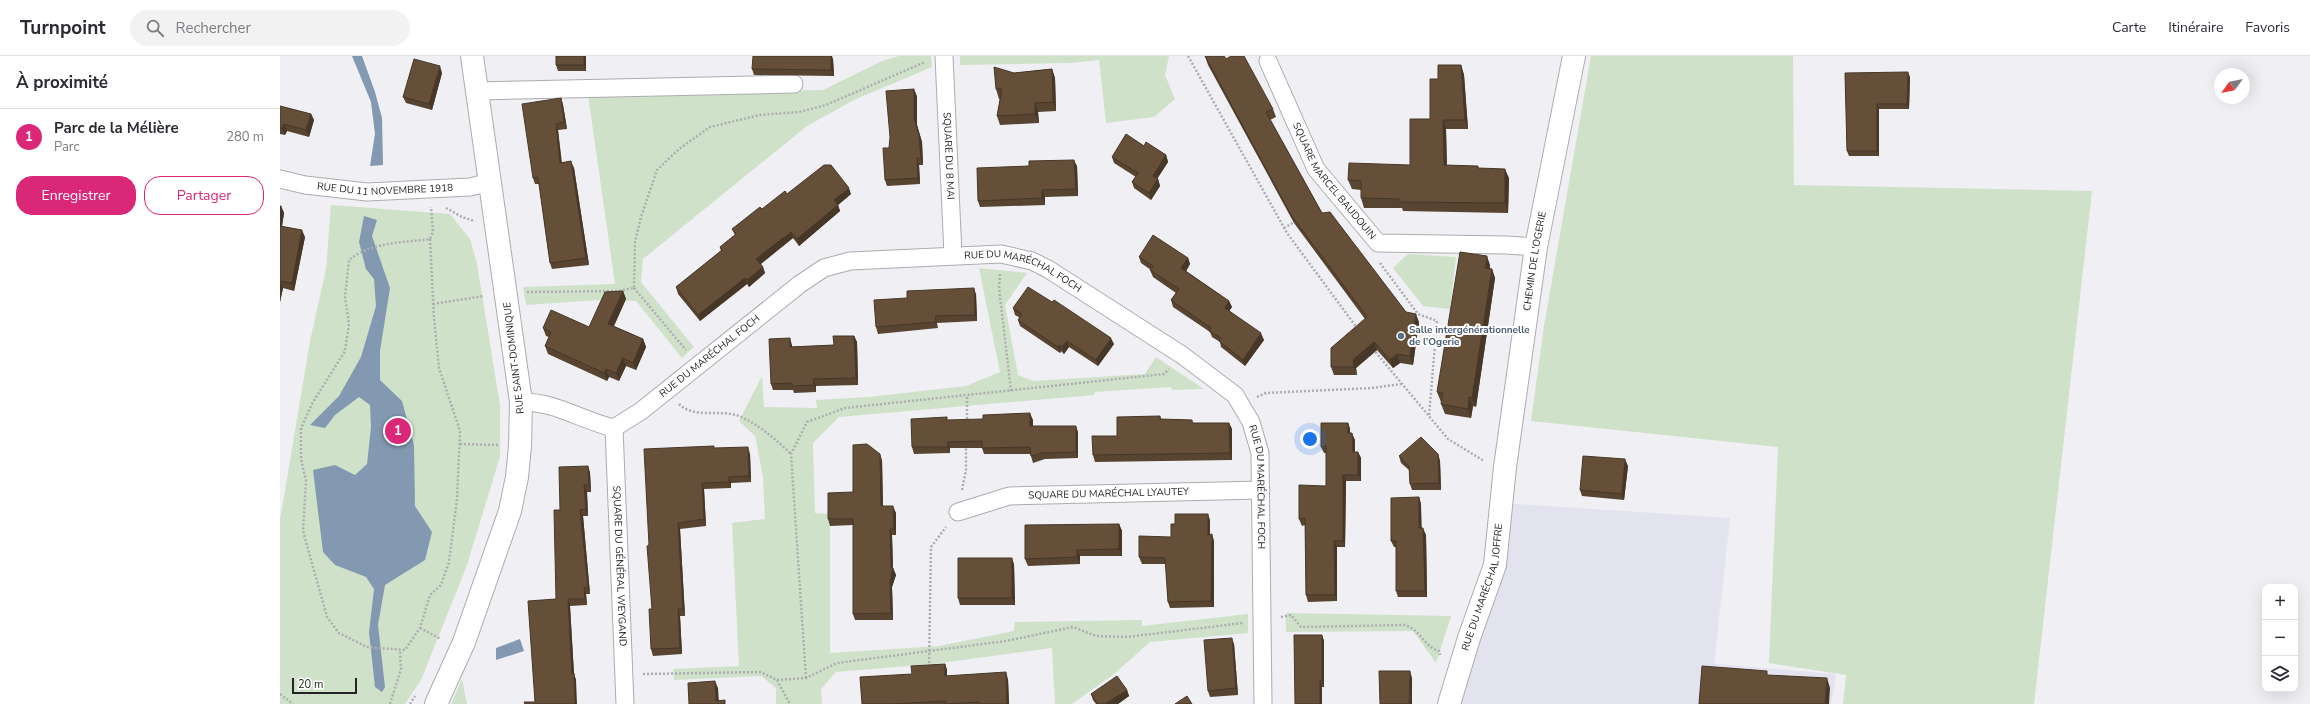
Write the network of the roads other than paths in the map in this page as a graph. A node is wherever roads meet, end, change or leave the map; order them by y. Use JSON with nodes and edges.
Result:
{"nodes":[{"id":1,"x":472,"y":56,"type":"edge"},
{"id":2,"x":944,"y":56,"type":"edge"},
{"id":3,"x":1574,"y":56,"type":"edge"},
{"id":4,"x":1268,"y":60,"type":"dead end"},
{"id":5,"x":794,"y":84,"type":"dead end"},
{"id":6,"x":478,"y":91,"type":"junction"},
{"id":7,"x":280,"y":179,"type":"edge"},
{"id":8,"x":480,"y":185,"type":"junction"},
{"id":9,"x":1536,"y":247,"type":"junction"},
{"id":10,"x":953,"y":256,"type":"junction"},
{"id":11,"x":521,"y":402,"type":"junction"},
{"id":12,"x":614,"y":428,"type":"junction"},
{"id":13,"x":1505,"y":467,"type":"joint"},
{"id":14,"x":1261,"y":490,"type":"junction"},
{"id":15,"x":958,"y":512,"type":"road end"},
{"id":16,"x":436,"y":702,"type":"edge"},
{"id":17,"x":625,"y":704,"type":"edge"},
{"id":18,"x":1263,"y":704,"type":"edge"},
{"id":19,"x":1449,"y":704,"type":"edge"}],
"edges":[{"from":1,"to":6,"type":"street","name":"RUE SAINT-DOMINIQUE"},
{"from":2,"to":10,"type":"street","name":"SQUARE DU 8 MAI"},
{"from":3,"to":9,"type":"street","name":"CHEMIN DE L'OGERIE"},
{"from":4,"to":9,"type":"street","name":"SQUARE MARCEL BAUDOUIN"},
{"from":5,"to":6,"type":"street"},
{"from":6,"to":8,"type":"street","name":"RUE SAINT-DOMINIQUE"},
{"from":7,"to":8,"type":"street","name":"RUE DU 11 NOVEMBRE 1918"},
{"from":8,"to":11,"type":"street","name":"RUE SAINT-DOMINIQUE"},
{"from":9,"to":13,"type":"street","name":"CHEMIN DE L'OGERIE"},
{"from":10,"to":12,"type":"street","name":"RUE DU MARÉCHAL FOCH"},
{"from":10,"to":14,"type":"street","name":"RUE DU MARÉCHAL FOCH"},
{"from":11,"to":12,"type":"street"},
{"from":11,"to":16,"type":"street","name":"RUE SAINT-DOMINIQUE"},
{"from":12,"to":17,"type":"street","name":"SQUARE DU GÉNÉRAL WEYGAND"},
{"from":13,"to":19,"type":"street","name":"RUE DU MARÉCHAL JOFFRE"},
{"from":14,"to":15,"type":"street","name":"SQUARE DU MARÉCHAL LYAUTEY"},
{"from":14,"to":18,"type":"street","name":"RUE DU MARÉCHAL FOCH"}]}
